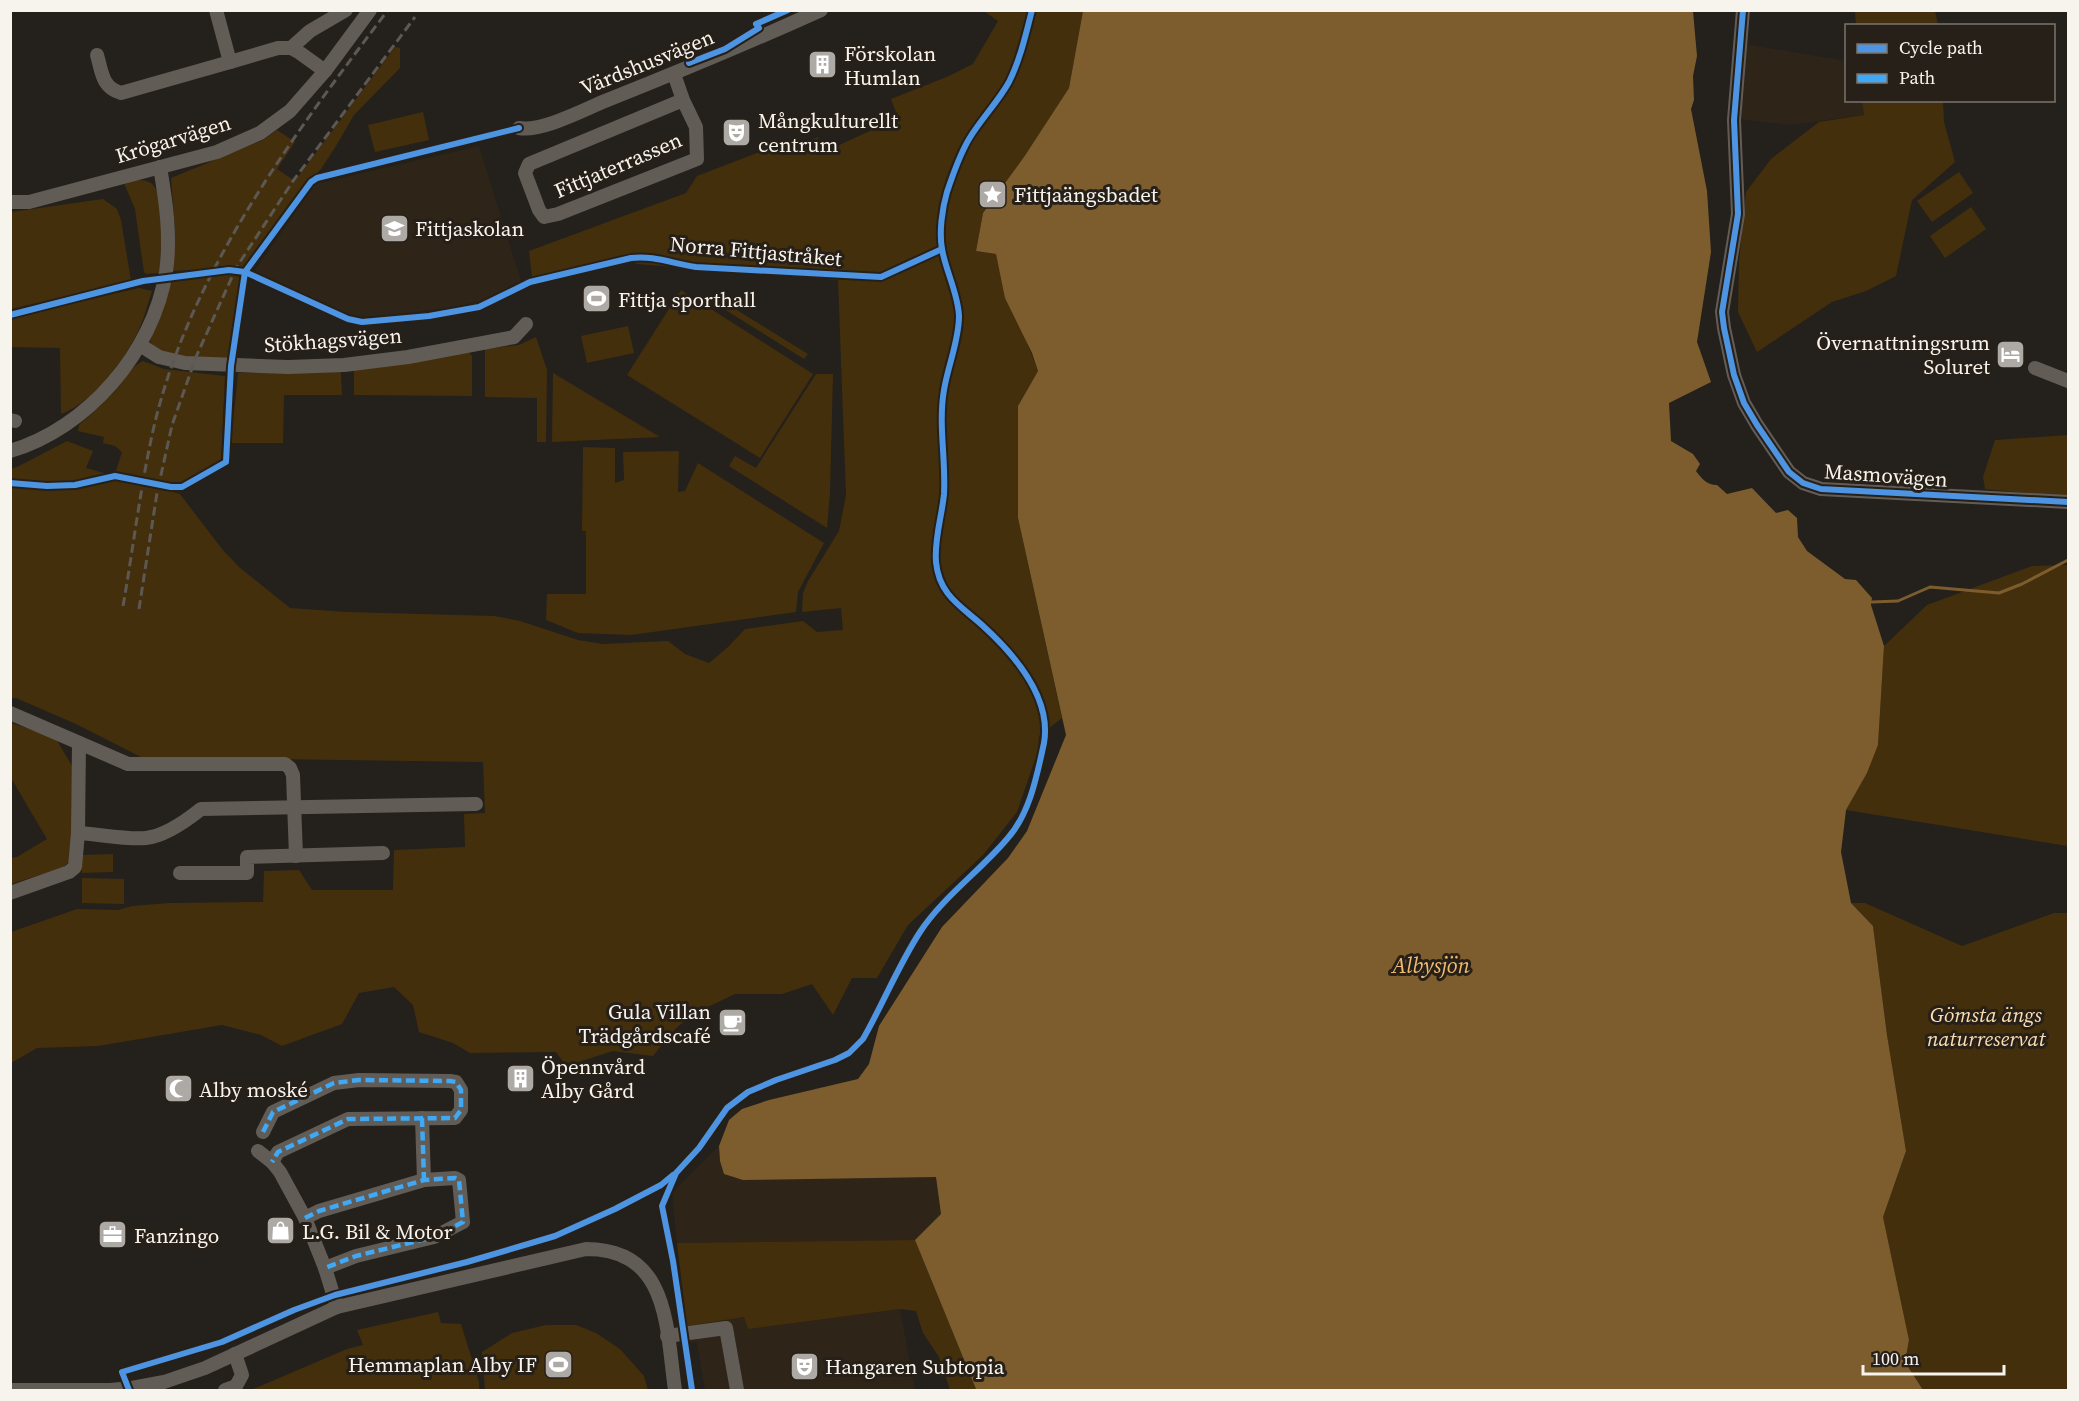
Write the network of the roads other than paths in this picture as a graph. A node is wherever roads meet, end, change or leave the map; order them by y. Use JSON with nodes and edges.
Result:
{"nodes":[{"id":1,"x":216,"y":10,"type":"edge"},
{"id":2,"x":327,"y":10,"type":"edge"},
{"id":3,"x":346,"y":10,"type":"edge"},
{"id":4,"x":370,"y":10,"type":"edge"},
{"id":5,"x":822,"y":10,"type":"edge"},
{"id":6,"x":1743,"y":10,"type":"edge"},
{"id":7,"x":310,"y":32,"type":"junction"},
{"id":8,"x":291,"y":48,"type":"junction"},
{"id":9,"x":97,"y":55,"type":"dead end"},
{"id":10,"x":230,"y":62,"type":"junction"},
{"id":11,"x":325,"y":71,"type":"junction"},
{"id":12,"x":674,"y":74,"type":"junction"},
{"id":13,"x":683,"y":100,"type":"junction"},
{"id":14,"x":519,"y":128,"type":"dead end"},
{"id":15,"x":160,"y":166,"type":"junction"},
{"id":16,"x":10,"y":202,"type":"edge"},
{"id":17,"x":526,"y":324,"type":"dead end"},
{"id":18,"x":141,"y":345,"type":"junction"},
{"id":19,"x":2035,"y":368,"type":"dead end"},
{"id":20,"x":2068,"y":381,"type":"edge"},
{"id":21,"x":10,"y":451,"type":"edge"},
{"id":22,"x":2068,"y":502,"type":"edge"},
{"id":23,"x":10,"y":708,"type":"edge"},
{"id":24,"x":10,"y":713,"type":"edge"},
{"id":25,"x":52,"y":731,"type":"junction"},
{"id":26,"x":80,"y":743,"type":"junction"},
{"id":27,"x":476,"y":804,"type":"dead end"},
{"id":28,"x":293,"y":807,"type":"junction"},
{"id":29,"x":78,"y":833,"type":"junction"},
{"id":30,"x":383,"y":853,"type":"dead end"},
{"id":31,"x":296,"y":856,"type":"junction"},
{"id":32,"x":180,"y":873,"type":"dead end"},
{"id":33,"x":10,"y":893,"type":"edge"},
{"id":34,"x":422,"y":1118,"type":"junction"},
{"id":35,"x":263,"y":1132,"type":"dead end"},
{"id":36,"x":258,"y":1150,"type":"dead end"},
{"id":37,"x":272,"y":1162,"type":"junction"},
{"id":38,"x":424,"y":1180,"type":"junction"},
{"id":39,"x":305,"y":1218,"type":"junction"},
{"id":40,"x":325,"y":1268,"type":"junction"},
{"id":41,"x":337,"y":1307,"type":"junction"},
{"id":42,"x":667,"y":1336,"type":"junction"},
{"id":43,"x":235,"y":1354,"type":"junction"},
{"id":44,"x":10,"y":1390,"type":"edge"},
{"id":45,"x":225,"y":1390,"type":"edge"},
{"id":46,"x":675,"y":1390,"type":"edge"},
{"id":47,"x":736,"y":1390,"type":"edge"}],
"edges":[{"from":1,"to":10,"type":"street"},
{"from":2,"to":7,"type":"street"},
{"from":3,"to":7,"type":"street"},
{"from":4,"to":11,"type":"street","name":"Krögarvägen"},
{"from":5,"to":12,"type":"street","name":"Värdshusvägen"},
{"from":6,"to":22,"type":"street","name":"Masmovägen"},
{"from":7,"to":8,"type":"street"},
{"from":8,"to":10,"type":"street"},
{"from":8,"to":11,"type":"street"},
{"from":9,"to":10,"type":"street"},
{"from":11,"to":15,"type":"street","name":"Krögarvägen"},
{"from":12,"to":13,"type":"street","name":"Fittjaterrassen"},
{"from":12,"to":14,"type":"street","name":"Värdshusvägen"},
{"from":13,"to":13,"type":"street","name":"Fittjaterrassen"},
{"from":15,"to":16,"type":"street","name":"Krögarvägen"},
{"from":15,"to":18,"type":"street"},
{"from":17,"to":18,"type":"street","name":"Stökhagsvägen"},
{"from":18,"to":21,"type":"street"},
{"from":19,"to":20,"type":"street"},
{"from":23,"to":25,"type":"street"},
{"from":24,"to":25,"type":"street"},
{"from":25,"to":26,"type":"street"},
{"from":26,"to":28,"type":"street"},
{"from":26,"to":29,"type":"street"},
{"from":27,"to":28,"type":"street"},
{"from":28,"to":29,"type":"street"},
{"from":28,"to":31,"type":"street"},
{"from":29,"to":33,"type":"street"},
{"from":30,"to":31,"type":"street"},
{"from":31,"to":32,"type":"street"},
{"from":34,"to":35,"type":"street"},
{"from":34,"to":37,"type":"street"},
{"from":34,"to":38,"type":"street"},
{"from":36,"to":37,"type":"street"},
{"from":37,"to":39,"type":"street"},
{"from":38,"to":39,"type":"street"},
{"from":38,"to":40,"type":"street"},
{"from":39,"to":40,"type":"street"},
{"from":40,"to":41,"type":"street"},
{"from":41,"to":42,"type":"street"},
{"from":41,"to":43,"type":"street"},
{"from":42,"to":46,"type":"street"},
{"from":42,"to":47,"type":"street"},
{"from":43,"to":44,"type":"street"},
{"from":43,"to":45,"type":"street"}]}
